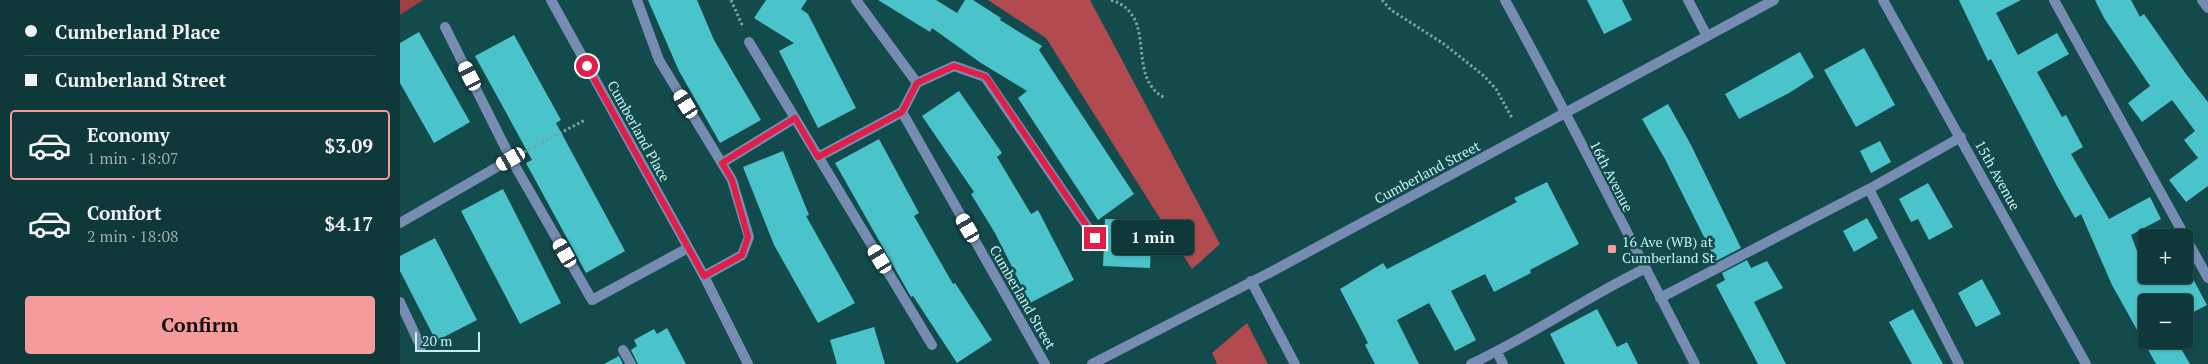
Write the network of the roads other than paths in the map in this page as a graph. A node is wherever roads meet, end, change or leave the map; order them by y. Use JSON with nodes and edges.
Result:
{"nodes":[{"id":1,"x":551,"y":0,"type":"edge"},
{"id":2,"x":637,"y":0,"type":"edge"},
{"id":3,"x":856,"y":0,"type":"edge"},
{"id":4,"x":1505,"y":0,"type":"edge"},
{"id":5,"x":1688,"y":0,"type":"edge"},
{"id":6,"x":1774,"y":0,"type":"edge"},
{"id":7,"x":1884,"y":0,"type":"edge"},
{"id":8,"x":2054,"y":0,"type":"edge"},
{"id":9,"x":2202,"y":0,"type":"edge"},
{"id":10,"x":2208,"y":8,"type":"edge"},
{"id":11,"x":445,"y":27,"type":"dead end"},
{"id":12,"x":1707,"y":36,"type":"junction"},
{"id":13,"x":749,"y":42,"type":"road end"},
{"id":14,"x":917,"y":83,"type":"junction"},
{"id":15,"x":902,"y":112,"type":"junction"},
{"id":16,"x":1566,"y":113,"type":"junction"},
{"id":17,"x":795,"y":118,"type":"junction"},
{"id":18,"x":1961,"y":137,"type":"junction"},
{"id":19,"x":818,"y":157,"type":"junction"},
{"id":20,"x":511,"y":159,"type":"junction"},
{"id":21,"x":722,"y":163,"type":"junction"},
{"id":22,"x":1869,"y":189,"type":"junction"},
{"id":23,"x":400,"y":223,"type":"edge"},
{"id":24,"x":1095,"y":238,"type":"dead end"},
{"id":25,"x":688,"y":248,"type":"junction"},
{"id":26,"x":1644,"y":269,"type":"junction"},
{"id":27,"x":704,"y":276,"type":"junction"},
{"id":28,"x":2208,"y":278,"type":"edge"},
{"id":29,"x":1252,"y":281,"type":"junction"},
{"id":30,"x":1660,"y":298,"type":"junction"},
{"id":31,"x":400,"y":302,"type":"edge"},
{"id":32,"x":932,"y":345,"type":"dead end"},
{"id":33,"x":421,"y":348,"type":"dead end"},
{"id":34,"x":623,"y":350,"type":"dead end"},
{"id":35,"x":1497,"y":352,"type":"junction"},
{"id":36,"x":631,"y":364,"type":"edge"},
{"id":37,"x":748,"y":364,"type":"edge"},
{"id":38,"x":1045,"y":364,"type":"edge"},
{"id":39,"x":1092,"y":364,"type":"edge"},
{"id":40,"x":1295,"y":364,"type":"edge"},
{"id":41,"x":1471,"y":364,"type":"edge"},
{"id":42,"x":1504,"y":364,"type":"edge"},
{"id":43,"x":1695,"y":364,"type":"edge"},
{"id":44,"x":1958,"y":364,"type":"edge"},
{"id":45,"x":2086,"y":364,"type":"edge"}],
"edges":[{"from":1,"to":25,"type":"street","name":"Cumberland Place"},
{"from":2,"to":21,"type":"street"},
{"from":3,"to":14,"type":"street"},
{"from":4,"to":16,"type":"street","name":"16th Avenue"},
{"from":5,"to":12,"type":"street"},
{"from":6,"to":12,"type":"street","name":"Cumberland Street"},
{"from":7,"to":18,"type":"street","name":"15th Avenue"},
{"from":8,"to":28,"type":"street"},
{"from":9,"to":10,"type":"street"},
{"from":11,"to":20,"type":"street"},
{"from":12,"to":16,"type":"street","name":"Cumberland Street"},
{"from":13,"to":17,"type":"street"},
{"from":14,"to":15,"type":"street"},
{"from":14,"to":24,"type":"street"},
{"from":15,"to":19,"type":"street"},
{"from":15,"to":38,"type":"street","name":"Cumberland Street"},
{"from":16,"to":26,"type":"street","name":"16th Avenue"},
{"from":16,"to":29,"type":"street","name":"Cumberland Street"},
{"from":17,"to":19,"type":"street"},
{"from":17,"to":21,"type":"street"},
{"from":18,"to":22,"type":"street"},
{"from":18,"to":45,"type":"street","name":"15th Avenue"},
{"from":19,"to":32,"type":"street"},
{"from":20,"to":23,"type":"street"},
{"from":20,"to":25,"type":"street"},
{"from":21,"to":27,"type":"street"},
{"from":22,"to":30,"type":"street"},
{"from":22,"to":44,"type":"street"},
{"from":25,"to":27,"type":"street","name":"Cumberland Place"},
{"from":26,"to":30,"type":"street","name":"16th Avenue"},
{"from":26,"to":35,"type":"street"},
{"from":27,"to":37,"type":"street","name":"Cumberland Place"},
{"from":29,"to":39,"type":"street","name":"Cumberland Street"},
{"from":29,"to":40,"type":"street"},
{"from":30,"to":43,"type":"street","name":"16th Avenue"},
{"from":31,"to":33,"type":"street"},
{"from":34,"to":36,"type":"street"},
{"from":35,"to":41,"type":"street"},
{"from":35,"to":42,"type":"street"}]}
